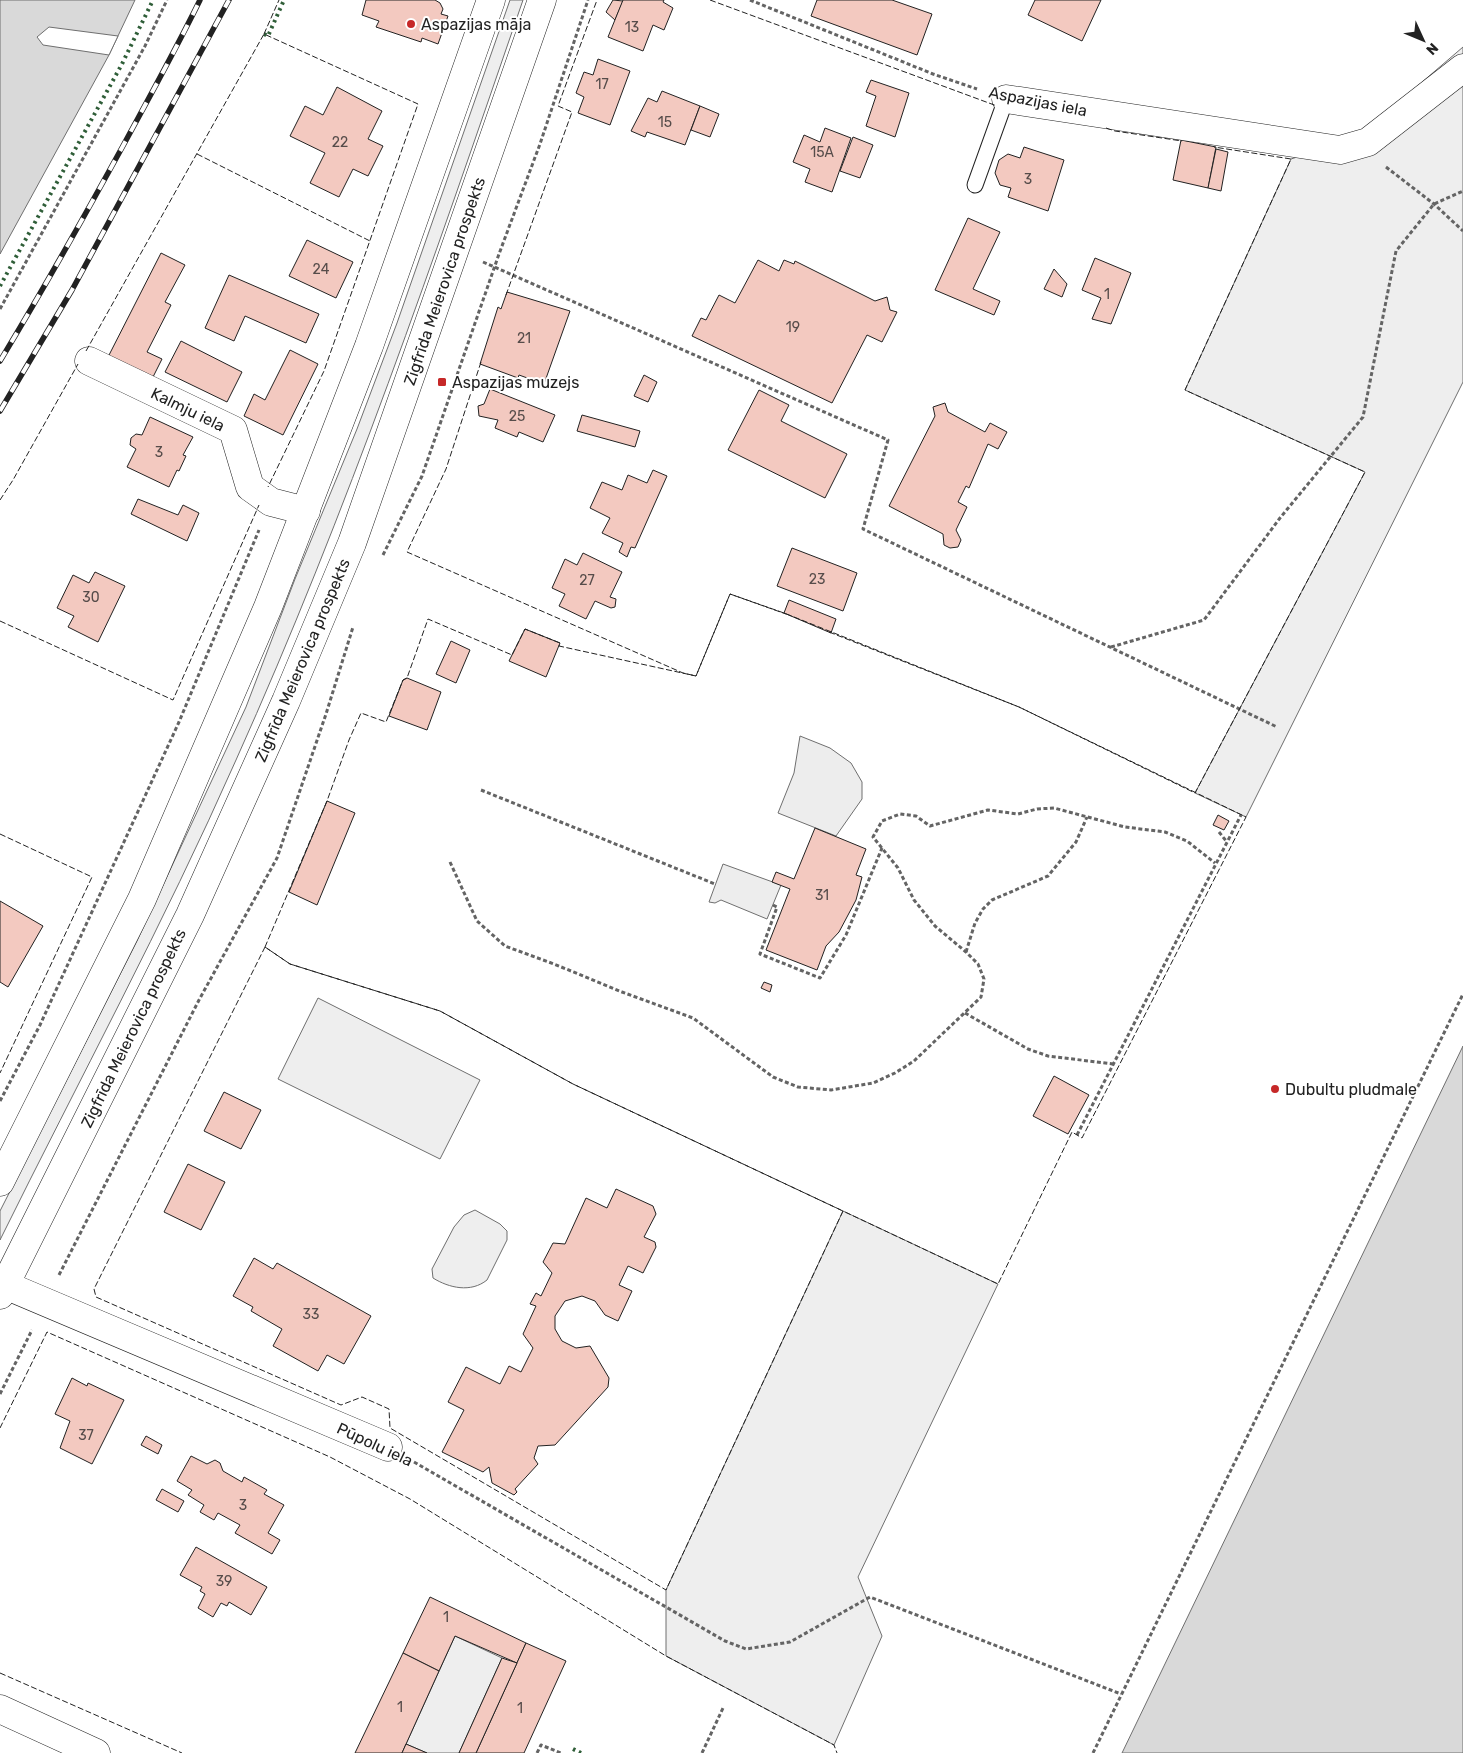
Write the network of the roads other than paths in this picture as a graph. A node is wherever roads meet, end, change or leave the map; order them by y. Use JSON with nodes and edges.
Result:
{"nodes":[{"id":1,"x":490,"y":0,"type":"edge"},
{"id":2,"x":542,"y":0,"type":"edge"},
{"id":3,"x":1463,"y":68,"type":"edge"},
{"id":4,"x":1006,"y":99,"type":"joint"},
{"id":5,"x":975,"y":185,"type":"dead end"},
{"id":6,"x":89,"y":360,"type":"dead end"},
{"id":7,"x":306,"y":511,"type":"junction"},
{"id":8,"x":0,"y":1182,"type":"edge"},
{"id":9,"x":3,"y":1290,"type":"edge"},
{"id":10,"x":388,"y":1447,"type":"road end"},
{"id":11,"x":0,"y":1709,"type":"edge"},
{"id":12,"x":96,"y":1753,"type":"edge"}],
"edges":[{"from":1,"to":7,"type":"main road"},
{"from":2,"to":9,"type":"main road","name":"Zigfrīda Meierovica prospekts"},
{"from":3,"to":4,"type":"main road","name":"Aspazijas iela"},
{"from":4,"to":5,"type":"lane"},
{"from":6,"to":7,"type":"main road","name":"Kalmju iela"},
{"from":7,"to":8,"type":"main road"},
{"from":9,"to":10,"type":"main road","name":"Pūpolu iela"},
{"from":11,"to":12,"type":"main road"}]}
